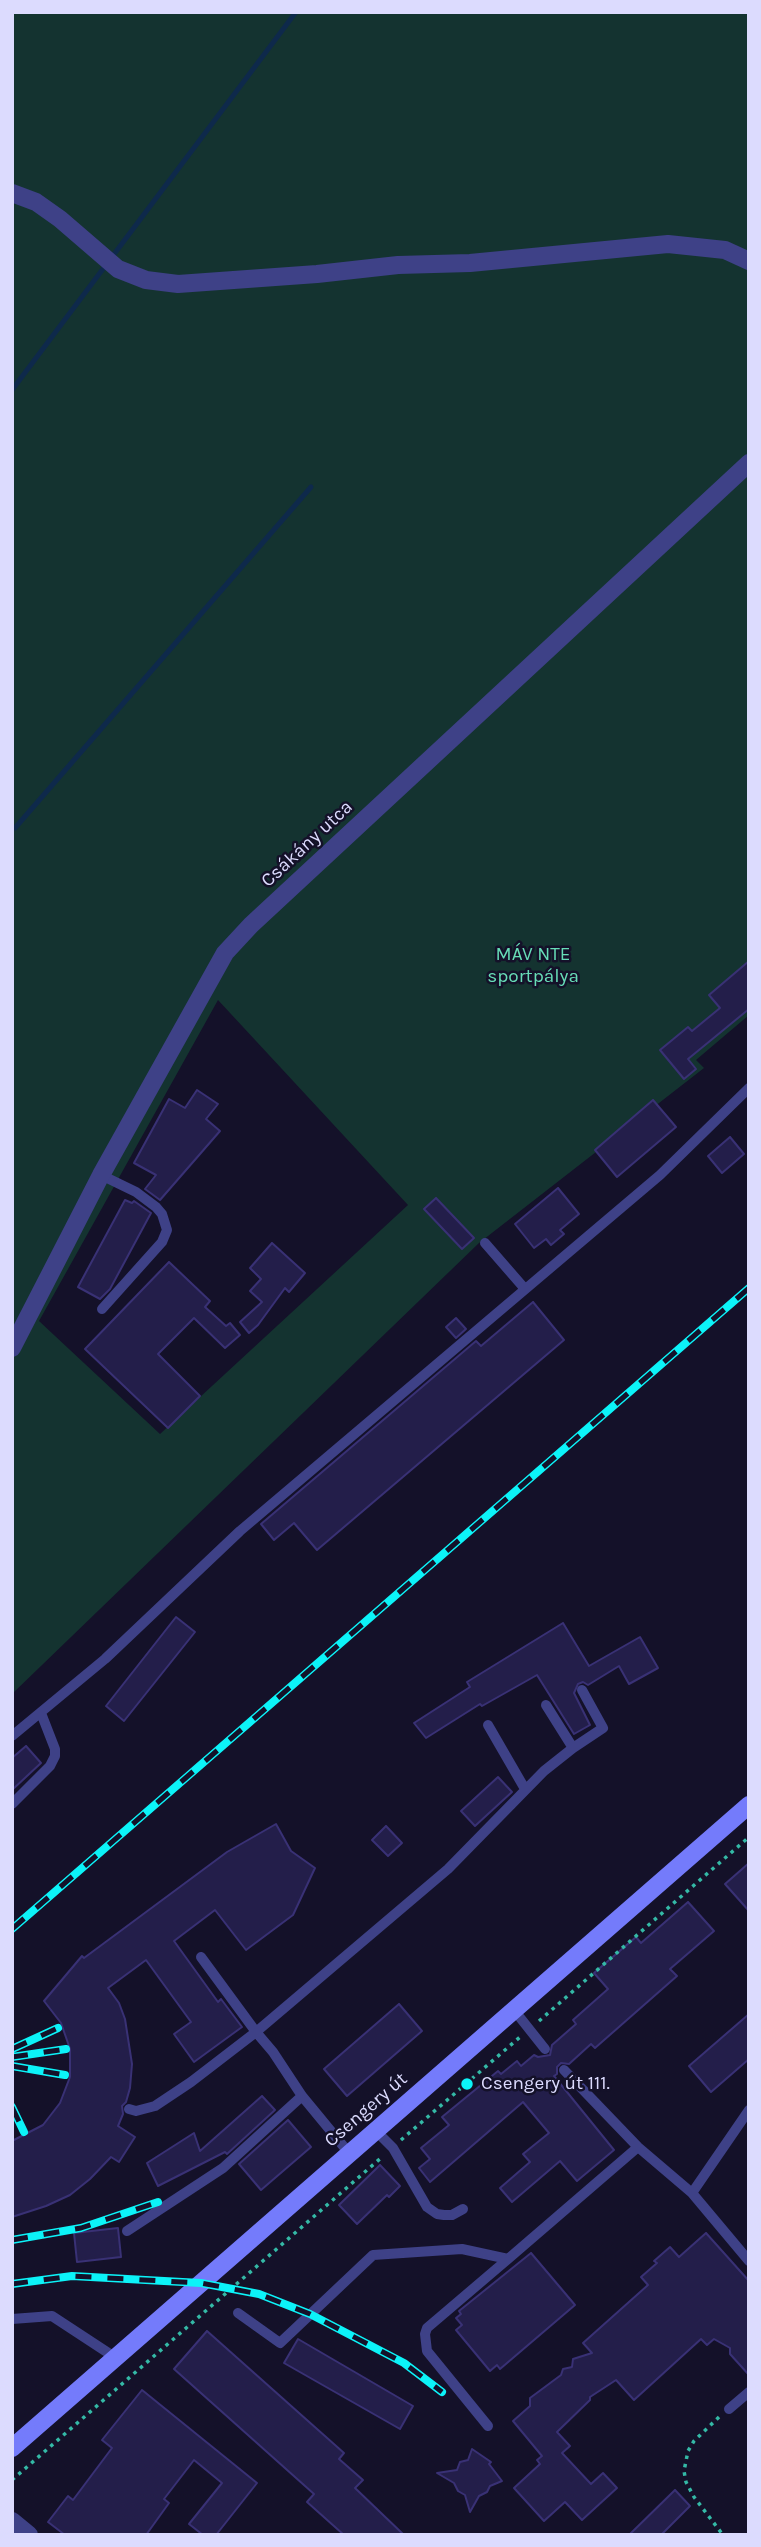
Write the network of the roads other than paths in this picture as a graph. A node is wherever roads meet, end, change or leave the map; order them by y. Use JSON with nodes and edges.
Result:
{"nodes":[{"id":1,"x":12,"y":193,"type":"edge"},
{"id":2,"x":749,"y":261,"type":"edge"},
{"id":3,"x":749,"y":463,"type":"edge"},
{"id":4,"x":749,"y":1088,"type":"edge"},
{"id":5,"x":101,"y":1175,"type":"junction"},
{"id":6,"x":485,"y":1243,"type":"dead end"},
{"id":7,"x":525,"y":1289,"type":"junction"},
{"id":8,"x":102,"y":1310,"type":"dead end"},
{"id":9,"x":12,"y":1348,"type":"edge"},
{"id":10,"x":582,"y":1690,"type":"dead end"},
{"id":11,"x":546,"y":1705,"type":"dead end"},
{"id":12,"x":41,"y":1713,"type":"junction"},
{"id":13,"x":488,"y":1725,"type":"dead end"},
{"id":14,"x":12,"y":1736,"type":"edge"},
{"id":15,"x":573,"y":1748,"type":"junction"},
{"id":16,"x":525,"y":1789,"type":"junction"},
{"id":17,"x":12,"y":1804,"type":"edge"},
{"id":18,"x":749,"y":1805,"type":"edge"},
{"id":19,"x":201,"y":1957,"type":"dead end"},
{"id":20,"x":514,"y":2010,"type":"junction"},
{"id":21,"x":256,"y":2032,"type":"junction"},
{"id":22,"x":545,"y":2049,"type":"dead end"},
{"id":23,"x":564,"y":2070,"type":"dead end"},
{"id":24,"x":302,"y":2096,"type":"junction"},
{"id":25,"x":129,"y":2109,"type":"dead end"},
{"id":26,"x":749,"y":2110,"type":"edge"},
{"id":27,"x":376,"y":2131,"type":"junction"},
{"id":28,"x":638,"y":2147,"type":"junction"},
{"id":29,"x":349,"y":2153,"type":"junction"},
{"id":30,"x":692,"y":2193,"type":"junction"},
{"id":31,"x":463,"y":2209,"type":"dead end"},
{"id":32,"x":127,"y":2231,"type":"dead end"},
{"id":33,"x":508,"y":2259,"type":"junction"},
{"id":34,"x":749,"y":2261,"type":"edge"},
{"id":35,"x":238,"y":2313,"type":"dead end"},
{"id":36,"x":12,"y":2319,"type":"edge"},
{"id":37,"x":116,"y":2358,"type":"junction"},
{"id":38,"x":749,"y":2392,"type":"edge"},
{"id":39,"x":729,"y":2409,"type":"road end"},
{"id":40,"x":488,"y":2426,"type":"dead end"},
{"id":41,"x":12,"y":2448,"type":"edge"},
{"id":42,"x":12,"y":2521,"type":"edge"},
{"id":43,"x":29,"y":2535,"type":"edge"}],
"edges":[{"from":1,"to":2,"type":"street"},
{"from":3,"to":5,"type":"street","name":"Csákány utca"},
{"from":4,"to":7,"type":"lane"},
{"from":5,"to":8,"type":"lane"},
{"from":5,"to":9,"type":"street","name":"Csákány utca"},
{"from":6,"to":7,"type":"lane"},
{"from":7,"to":12,"type":"lane"},
{"from":10,"to":15,"type":"lane"},
{"from":11,"to":15,"type":"lane"},
{"from":12,"to":14,"type":"lane"},
{"from":12,"to":17,"type":"lane"},
{"from":13,"to":16,"type":"lane"},
{"from":15,"to":16,"type":"lane"},
{"from":16,"to":21,"type":"lane"},
{"from":18,"to":20,"type":"main road","name":"Csengery út"},
{"from":19,"to":21,"type":"lane"},
{"from":20,"to":22,"type":"lane"},
{"from":20,"to":27,"type":"main road","name":"Csengery út"},
{"from":21,"to":24,"type":"lane"},
{"from":21,"to":25,"type":"lane"},
{"from":23,"to":28,"type":"lane"},
{"from":24,"to":29,"type":"lane"},
{"from":24,"to":32,"type":"lane"},
{"from":26,"to":30,"type":"lane"},
{"from":27,"to":29,"type":"main road","name":"Csengery út"},
{"from":27,"to":31,"type":"lane"},
{"from":28,"to":30,"type":"lane"},
{"from":28,"to":33,"type":"lane"},
{"from":29,"to":37,"type":"main road","name":"Csengery út"},
{"from":30,"to":34,"type":"lane"},
{"from":33,"to":35,"type":"lane"},
{"from":33,"to":40,"type":"lane"},
{"from":36,"to":37,"type":"lane"},
{"from":37,"to":41,"type":"main road","name":"Csengery út"},
{"from":38,"to":39,"type":"lane"},
{"from":42,"to":43,"type":"street"}]}
